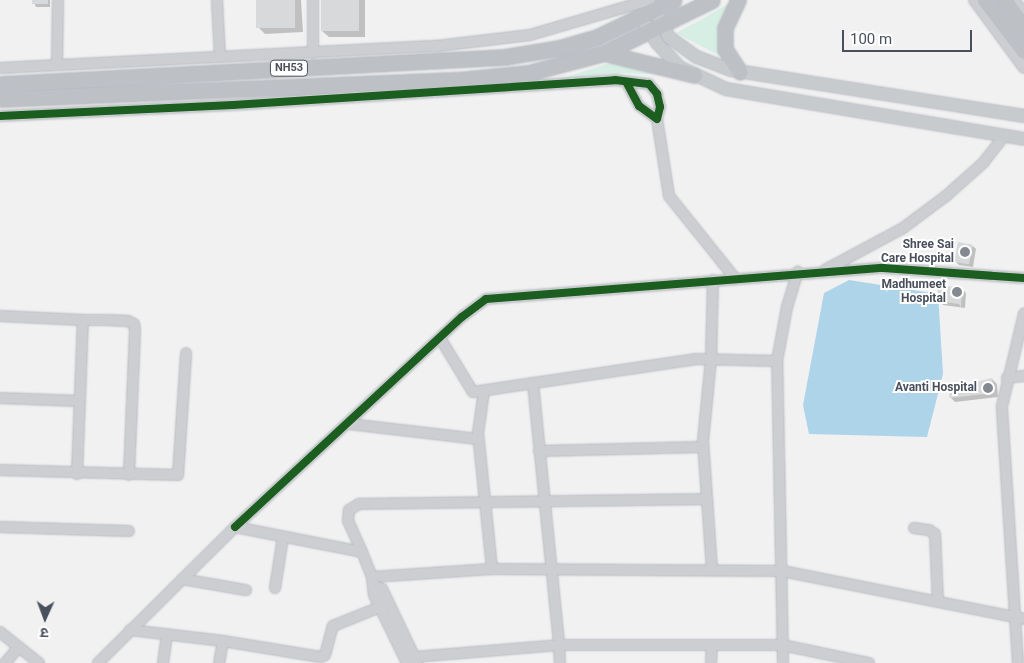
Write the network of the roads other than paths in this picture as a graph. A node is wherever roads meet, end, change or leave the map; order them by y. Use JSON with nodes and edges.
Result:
{"nodes":[{"id":1,"x":58,"y":0,"type":"edge"},
{"id":2,"x":217,"y":0,"type":"edge"},
{"id":3,"x":313,"y":0,"type":"edge"},
{"id":4,"x":674,"y":0,"type":"edge"},
{"id":5,"x":712,"y":0,"type":"edge"},
{"id":6,"x":738,"y":0,"type":"edge"},
{"id":7,"x":974,"y":0,"type":"edge"},
{"id":8,"x":985,"y":0,"type":"edge"},
{"id":9,"x":1004,"y":0,"type":"edge"},
{"id":10,"x":1014,"y":0,"type":"edge"},
{"id":11,"x":648,"y":9,"type":"edge"},
{"id":12,"x":1024,"y":14,"type":"edge"},
{"id":13,"x":1024,"y":28,"type":"edge"},
{"id":14,"x":655,"y":29,"type":"junction"},
{"id":15,"x":1024,"y":51,"type":"edge"},
{"id":16,"x":313,"y":53,"type":"junction"},
{"id":17,"x":604,"y":53,"type":"junction"},
{"id":18,"x":220,"y":57,"type":"junction"},
{"id":19,"x":57,"y":65,"type":"junction"},
{"id":20,"x":0,"y":68,"type":"edge"},
{"id":21,"x":1024,"y":68,"type":"edge"},
{"id":22,"x":740,"y":72,"type":"junction"},
{"id":23,"x":694,"y":75,"type":"junction"},
{"id":24,"x":626,"y":82,"type":"junction"},
{"id":25,"x":0,"y":84,"type":"edge"},
{"id":26,"x":908,"y":98,"type":"junction"},
{"id":27,"x":0,"y":99,"type":"edge"},
{"id":28,"x":0,"y":116,"type":"edge"},
{"id":29,"x":1024,"y":116,"type":"edge"},
{"id":30,"x":657,"y":118,"type":"junction"},
{"id":31,"x":906,"y":119,"type":"junction"},
{"id":32,"x":1004,"y":136,"type":"junction"},
{"id":33,"x":1024,"y":139,"type":"edge"},
{"id":34,"x":822,"y":271,"type":"junction"},
{"id":35,"x":798,"y":272,"type":"junction"},
{"id":36,"x":735,"y":278,"type":"junction"},
{"id":37,"x":1024,"y":278,"type":"edge"},
{"id":38,"x":713,"y":280,"type":"junction"},
{"id":39,"x":1024,"y":314,"type":"edge"},
{"id":40,"x":0,"y":316,"type":"edge"},
{"id":41,"x":83,"y":320,"type":"junction"},
{"id":42,"x":440,"y":338,"type":"junction"},
{"id":43,"x":186,"y":353,"type":"dead end"},
{"id":44,"x":711,"y":360,"type":"junction"},
{"id":45,"x":777,"y":361,"type":"junction"},
{"id":46,"x":1024,"y":376,"type":"edge"},
{"id":47,"x":1006,"y":378,"type":"junction"},
{"id":48,"x":534,"y":384,"type":"junction"},
{"id":49,"x":484,"y":391,"type":"junction"},
{"id":50,"x":0,"y":398,"type":"edge"},
{"id":51,"x":80,"y":401,"type":"junction"},
{"id":52,"x":349,"y":424,"type":"junction"},
{"id":53,"x":478,"y":439,"type":"junction"},
{"id":54,"x":703,"y":447,"type":"junction"},
{"id":55,"x":539,"y":450,"type":"junction"},
{"id":56,"x":0,"y":470,"type":"edge"},
{"id":57,"x":78,"y":474,"type":"junction"},
{"id":58,"x":129,"y":475,"type":"junction"},
{"id":59,"x":707,"y":499,"type":"junction"},
{"id":60,"x":487,"y":502,"type":"junction"},
{"id":61,"x":544,"y":502,"type":"junction"},
{"id":62,"x":0,"y":527,"type":"edge"},
{"id":63,"x":235,"y":527,"type":"junction"},
{"id":64,"x":914,"y":528,"type":"dead end"},
{"id":65,"x":129,"y":531,"type":"dead end"},
{"id":66,"x":283,"y":536,"type":"junction"},
{"id":67,"x":362,"y":552,"type":"junction"},
{"id":68,"x":492,"y":569,"type":"junction"},
{"id":69,"x":552,"y":570,"type":"junction"},
{"id":70,"x":712,"y":570,"type":"junction"},
{"id":71,"x":782,"y":571,"type":"junction"},
{"id":72,"x":182,"y":579,"type":"junction"},
{"id":73,"x":373,"y":582,"type":"junction"},
{"id":74,"x":275,"y":588,"type":"dead end"},
{"id":75,"x":246,"y":590,"type":"dead end"},
{"id":76,"x":938,"y":602,"type":"junction"},
{"id":77,"x":380,"y":607,"type":"junction"},
{"id":78,"x":1020,"y":618,"type":"edge"},
{"id":79,"x":130,"y":630,"type":"junction"},
{"id":80,"x":0,"y":632,"type":"edge"},
{"id":81,"x":167,"y":634,"type":"junction"},
{"id":82,"x":223,"y":641,"type":"junction"},
{"id":83,"x":559,"y":644,"type":"junction"},
{"id":84,"x":712,"y":645,"type":"junction"},
{"id":85,"x":782,"y":645,"type":"junction"},
{"id":86,"x":19,"y":647,"type":"junction"},
{"id":87,"x":410,"y":662,"type":"edge"},
{"id":88,"x":5,"y":663,"type":"edge"},
{"id":89,"x":40,"y":663,"type":"edge"},
{"id":90,"x":98,"y":663,"type":"edge"},
{"id":91,"x":163,"y":663,"type":"edge"},
{"id":92,"x":219,"y":663,"type":"edge"},
{"id":93,"x":560,"y":663,"type":"edge"},
{"id":94,"x":712,"y":663,"type":"edge"},
{"id":95,"x":782,"y":663,"type":"edge"},
{"id":96,"x":869,"y":663,"type":"edge"},
{"id":97,"x":1018,"y":663,"type":"edge"}],
"edges":[{"from":1,"to":19,"type":"street"},
{"from":2,"to":18,"type":"street"},
{"from":3,"to":16,"type":"street"},
{"from":4,"to":11,"type":"highway","number":"NH53"},
{"from":5,"to":14,"type":"highway","number":"NH53"},
{"from":6,"to":22,"type":"highway"},
{"from":7,"to":21,"type":"street"},
{"from":8,"to":15,"type":"highway"},
{"from":9,"to":13,"type":"highway"},
{"from":10,"to":12,"type":"street"},
{"from":11,"to":14,"type":"main road"},
{"from":11,"to":16,"type":"street"},
{"from":11,"to":25,"type":"highway","number":"NH53"},
{"from":14,"to":17,"type":"highway","number":"NH53"},
{"from":14,"to":22,"type":"main road"},
{"from":14,"to":23,"type":"main road"},
{"from":16,"to":18,"type":"street"},
{"from":17,"to":23,"type":"highway"},
{"from":17,"to":27,"type":"highway","number":"NH53"},
{"from":18,"to":19,"type":"street"},
{"from":19,"to":20,"type":"street"},
{"from":22,"to":26,"type":"main road"},
{"from":23,"to":31,"type":"main road"},
{"from":24,"to":28,"type":"street"},
{"from":24,"to":30,"type":"street"},
{"from":24,"to":30,"type":"street"},
{"from":26,"to":29,"type":"main road"},
{"from":26,"to":31,"type":"main road"},
{"from":30,"to":36,"type":"street"},
{"from":31,"to":32,"type":"main road"},
{"from":32,"to":33,"type":"main road"},
{"from":32,"to":34,"type":"street"},
{"from":34,"to":35,"type":"street"},
{"from":34,"to":37,"type":"street"},
{"from":35,"to":36,"type":"street"},
{"from":35,"to":45,"type":"street"},
{"from":36,"to":38,"type":"street"},
{"from":38,"to":42,"type":"street"},
{"from":38,"to":44,"type":"street"},
{"from":39,"to":47,"type":"street"},
{"from":40,"to":41,"type":"street"},
{"from":41,"to":51,"type":"street"},
{"from":41,"to":58,"type":"street"},
{"from":42,"to":49,"type":"street"},
{"from":42,"to":52,"type":"street"},
{"from":43,"to":58,"type":"street"},
{"from":44,"to":45,"type":"street"},
{"from":44,"to":48,"type":"street"},
{"from":44,"to":54,"type":"street"},
{"from":45,"to":71,"type":"street"},
{"from":46,"to":47,"type":"street"},
{"from":47,"to":78,"type":"street"},
{"from":48,"to":49,"type":"street"},
{"from":48,"to":55,"type":"street"},
{"from":49,"to":53,"type":"street"},
{"from":50,"to":51,"type":"street"},
{"from":51,"to":57,"type":"street"},
{"from":52,"to":53,"type":"street"},
{"from":52,"to":63,"type":"street"},
{"from":53,"to":60,"type":"street"},
{"from":54,"to":55,"type":"street"},
{"from":54,"to":59,"type":"street"},
{"from":55,"to":61,"type":"street"},
{"from":56,"to":57,"type":"street"},
{"from":57,"to":58,"type":"street"},
{"from":59,"to":61,"type":"street"},
{"from":59,"to":70,"type":"street"},
{"from":60,"to":61,"type":"street"},
{"from":60,"to":67,"type":"street"},
{"from":60,"to":68,"type":"street"},
{"from":61,"to":69,"type":"street"},
{"from":62,"to":65,"type":"street"},
{"from":63,"to":66,"type":"street"},
{"from":63,"to":72,"type":"street"},
{"from":64,"to":76,"type":"street"},
{"from":66,"to":67,"type":"street"},
{"from":66,"to":74,"type":"street"},
{"from":67,"to":73,"type":"street"},
{"from":68,"to":69,"type":"street"},
{"from":68,"to":73,"type":"street"},
{"from":69,"to":70,"type":"street"},
{"from":69,"to":83,"type":"street"},
{"from":70,"to":71,"type":"street"},
{"from":71,"to":76,"type":"street"},
{"from":71,"to":85,"type":"street"},
{"from":72,"to":75,"type":"street"},
{"from":72,"to":79,"type":"street"},
{"from":73,"to":77,"type":"street"},
{"from":73,"to":87,"type":"street"},
{"from":76,"to":78,"type":"street"},
{"from":77,"to":82,"type":"street"},
{"from":77,"to":87,"type":"street"},
{"from":78,"to":97,"type":"street"},
{"from":79,"to":81,"type":"street"},
{"from":79,"to":90,"type":"street"},
{"from":80,"to":86,"type":"street"},
{"from":81,"to":82,"type":"street"},
{"from":81,"to":91,"type":"street"},
{"from":82,"to":92,"type":"street"},
{"from":83,"to":84,"type":"street"},
{"from":83,"to":87,"type":"street"},
{"from":83,"to":93,"type":"street"},
{"from":84,"to":85,"type":"street"},
{"from":84,"to":94,"type":"street"},
{"from":85,"to":95,"type":"street"},
{"from":85,"to":96,"type":"street"},
{"from":86,"to":88,"type":"street"},
{"from":86,"to":89,"type":"street"}]}
